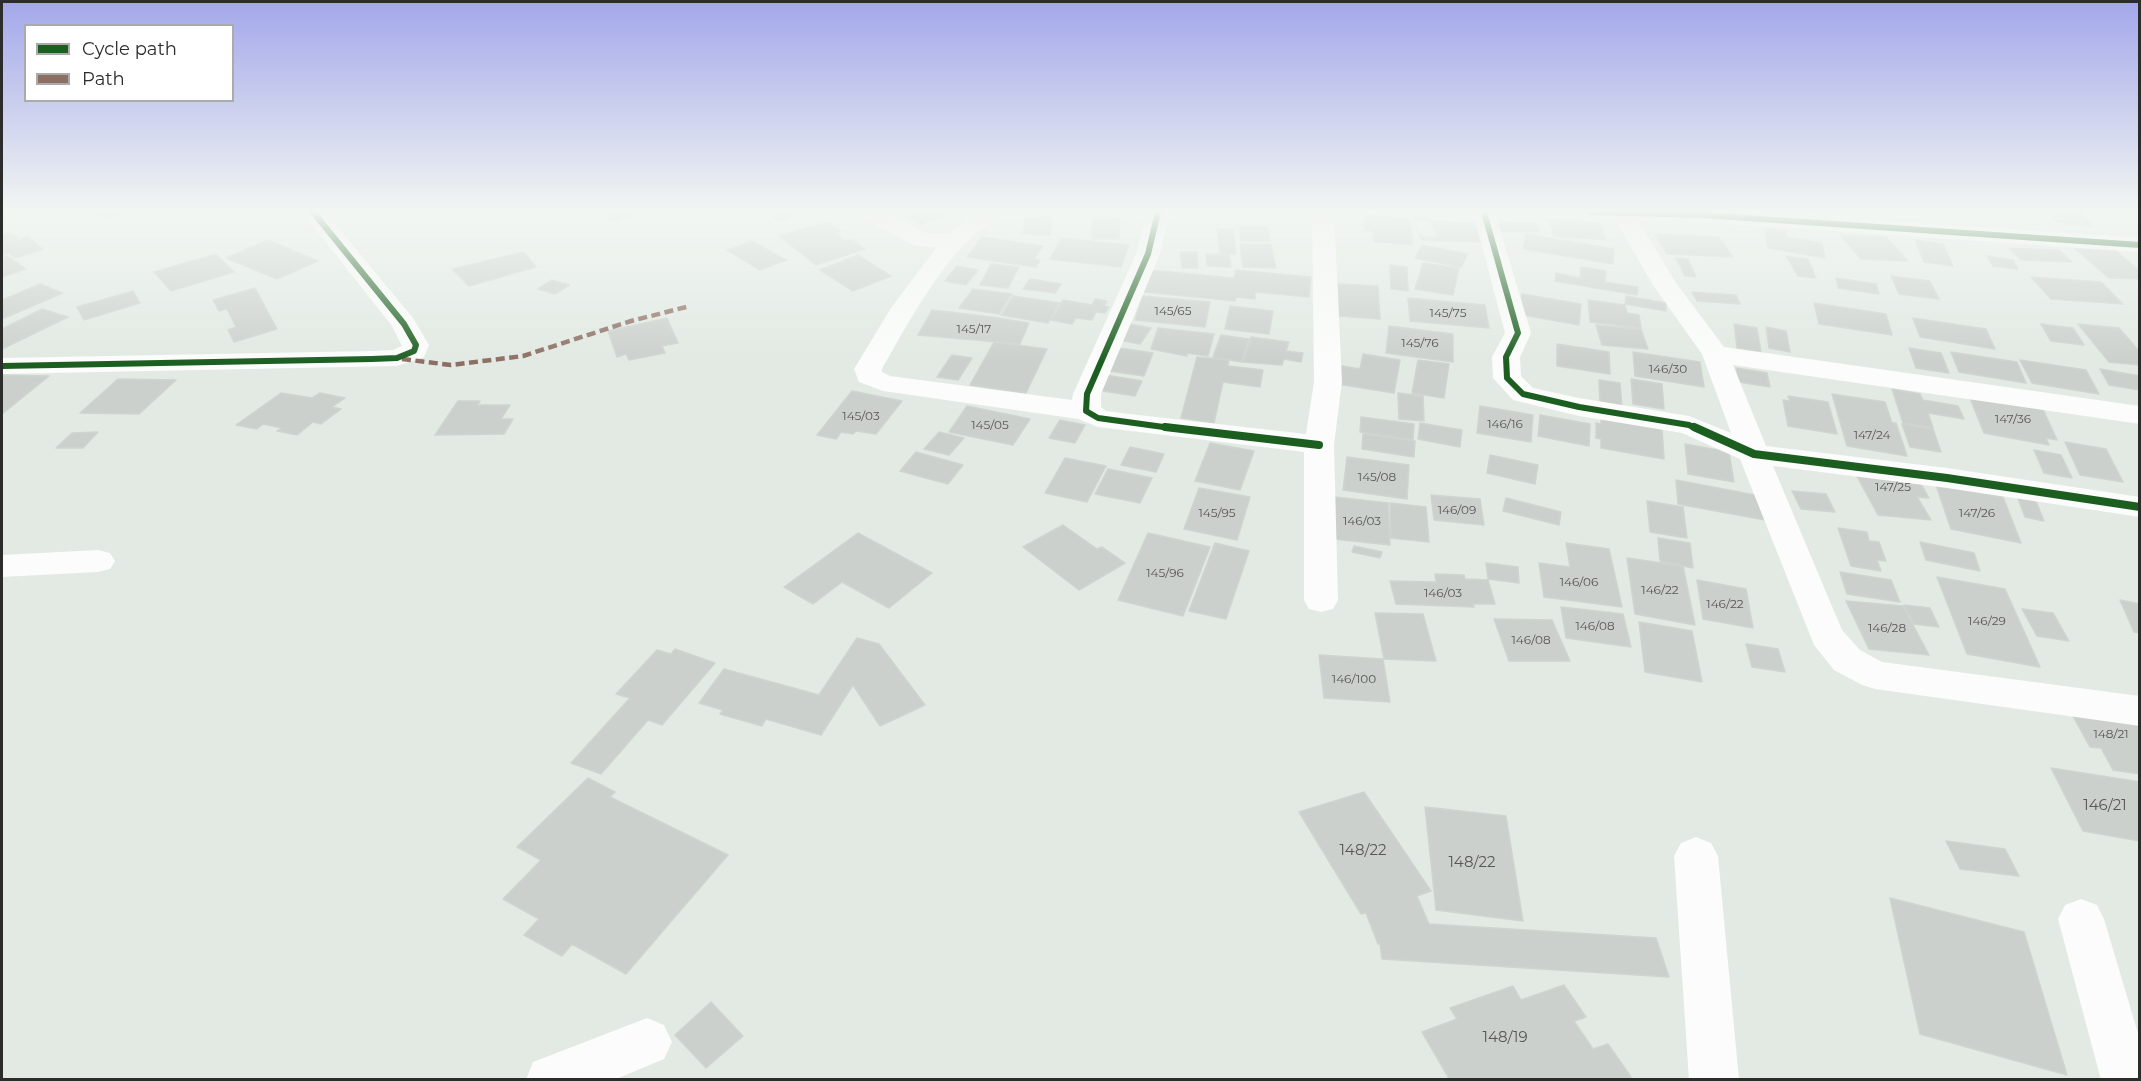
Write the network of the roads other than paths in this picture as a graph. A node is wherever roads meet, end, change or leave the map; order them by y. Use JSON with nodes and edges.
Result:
{"nodes":[{"id":1,"x":354,"y":262,"type":"edge"},
{"id":2,"x":938,"y":262,"type":"edge"},
{"id":3,"x":1144,"y":262,"type":"edge"},
{"id":4,"x":1326,"y":262,"type":"edge"},
{"id":5,"x":1498,"y":262,"type":"edge"},
{"id":6,"x":1647,"y":262,"type":"edge"},
{"id":7,"x":1715,"y":354,"type":"junction"},
{"id":8,"x":2,"y":366,"type":"edge"},
{"id":9,"x":1086,"y":411,"type":"junction"},
{"id":10,"x":2139,"y":415,"type":"edge"},
{"id":11,"x":1319,"y":445,"type":"junction"},
{"id":12,"x":1754,"y":454,"type":"junction"},
{"id":13,"x":2139,"y":507,"type":"edge"},
{"id":14,"x":98,"y":561,"type":"dead end"},
{"id":15,"x":2,"y":566,"type":"edge"},
{"id":16,"x":1321,"y":600,"type":"dead end"},
{"id":17,"x":2139,"y":711,"type":"edge"},
{"id":18,"x":1696,"y":856,"type":"dead end"},
{"id":19,"x":2081,"y":919,"type":"dead end"},
{"id":20,"x":647,"y":1042,"type":"dead end"},
{"id":21,"x":551,"y":1080,"type":"edge"},
{"id":22,"x":1714,"y":1080,"type":"edge"},
{"id":23,"x":2126,"y":1080,"type":"edge"}],
"edges":[{"from":1,"to":8,"type":"street"},
{"from":2,"to":9,"type":"street"},
{"from":3,"to":9,"type":"street"},
{"from":4,"to":11,"type":"street"},
{"from":5,"to":12,"type":"street"},
{"from":6,"to":7,"type":"street"},
{"from":7,"to":10,"type":"street"},
{"from":7,"to":12,"type":"street"},
{"from":9,"to":11,"type":"street"},
{"from":11,"to":16,"type":"street"},
{"from":12,"to":13,"type":"street"},
{"from":12,"to":17,"type":"street"},
{"from":14,"to":15,"type":"street"},
{"from":18,"to":22,"type":"street"},
{"from":19,"to":23,"type":"street"},
{"from":20,"to":21,"type":"street"}]}
